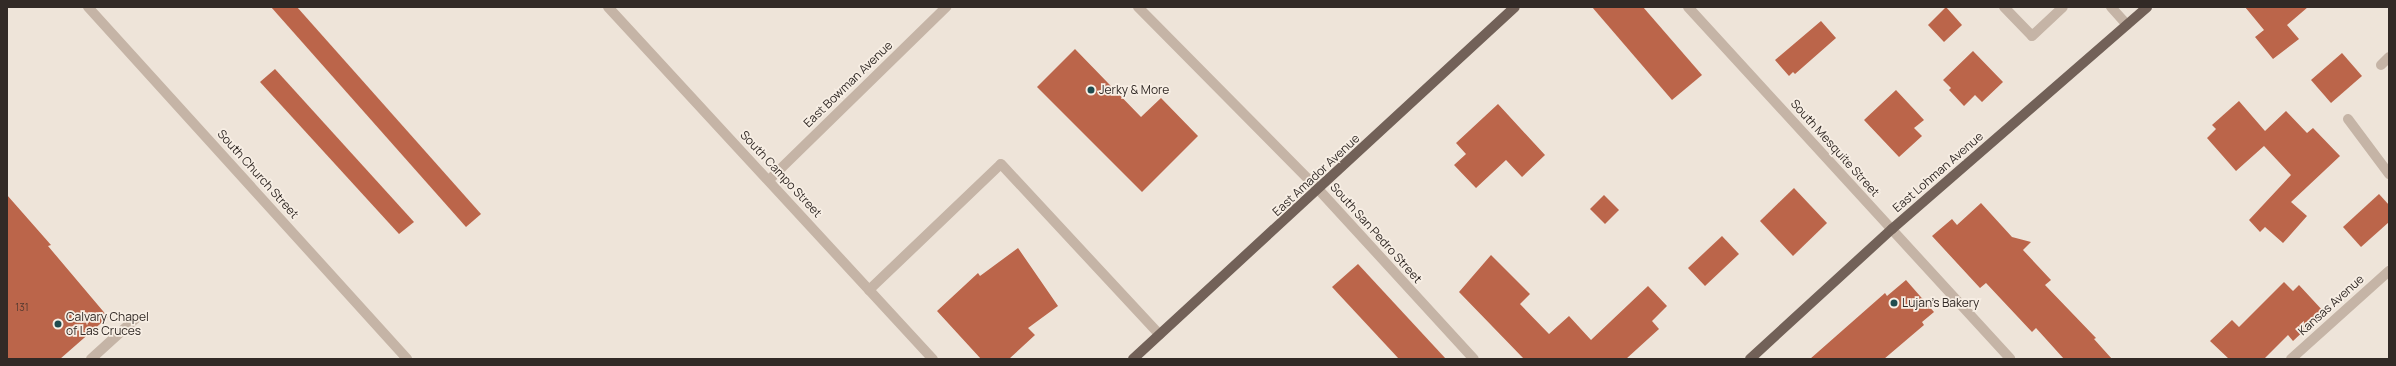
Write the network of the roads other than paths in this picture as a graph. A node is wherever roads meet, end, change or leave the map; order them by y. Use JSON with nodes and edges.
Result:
{"nodes":[{"id":1,"x":88,"y":7,"type":"edge"},
{"id":2,"x":608,"y":7,"type":"edge"},
{"id":3,"x":946,"y":7,"type":"edge"},
{"id":4,"x":1138,"y":7,"type":"edge"},
{"id":5,"x":1515,"y":7,"type":"edge"},
{"id":6,"x":1688,"y":7,"type":"edge"},
{"id":7,"x":2004,"y":7,"type":"edge"},
{"id":8,"x":2063,"y":7,"type":"edge"},
{"id":9,"x":2111,"y":7,"type":"edge"},
{"id":10,"x":2147,"y":7,"type":"edge"},
{"id":11,"x":2127,"y":25,"type":"junction"},
{"id":12,"x":2389,"y":57,"type":"edge"},
{"id":13,"x":2381,"y":65,"type":"dead end"},
{"id":14,"x":2348,"y":119,"type":"dead end"},
{"id":15,"x":2389,"y":174,"type":"edge"},
{"id":16,"x":769,"y":180,"type":"junction"},
{"id":17,"x":1319,"y":190,"type":"junction"},
{"id":18,"x":1892,"y":229,"type":"junction"},
{"id":19,"x":2389,"y":271,"type":"edge"},
{"id":20,"x":869,"y":290,"type":"junction"},
{"id":21,"x":136,"y":318,"type":"dead end"},
{"id":22,"x":1160,"y":335,"type":"junction"},
{"id":23,"x":91,"y":359,"type":"edge"},
{"id":24,"x":407,"y":359,"type":"edge"},
{"id":25,"x":933,"y":359,"type":"edge"},
{"id":26,"x":1133,"y":359,"type":"edge"},
{"id":27,"x":1474,"y":359,"type":"edge"},
{"id":28,"x":1750,"y":359,"type":"edge"},
{"id":29,"x":2010,"y":359,"type":"edge"},
{"id":30,"x":2291,"y":359,"type":"edge"}],
"edges":[{"from":1,"to":24,"type":"street","name":"South Church Street"},
{"from":2,"to":16,"type":"street","name":"South Campo Street"},
{"from":3,"to":16,"type":"street","name":"East Bowman Avenue"},
{"from":4,"to":17,"type":"street","name":"South San Pedro Street"},
{"from":5,"to":17,"type":"main road","name":"East Amador Avenue"},
{"from":6,"to":18,"type":"street","name":"South Mesquite Street"},
{"from":7,"to":8,"type":"street"},
{"from":9,"to":11,"type":"street"},
{"from":10,"to":11,"type":"main road","name":"East Lohman Avenue"},
{"from":11,"to":18,"type":"main road","name":"East Lohman Avenue"},
{"from":12,"to":13,"type":"street"},
{"from":14,"to":15,"type":"street"},
{"from":16,"to":20,"type":"street","name":"South Campo Street"},
{"from":17,"to":22,"type":"main road","name":"East Amador Avenue"},
{"from":17,"to":27,"type":"street","name":"South San Pedro Street"},
{"from":18,"to":28,"type":"main road","name":"East Lohman Avenue"},
{"from":18,"to":29,"type":"street","name":"South Mesquite Street"},
{"from":19,"to":30,"type":"street","name":"Kansas Avenue"},
{"from":20,"to":22,"type":"street"},
{"from":20,"to":25,"type":"street","name":"South Campo Street"},
{"from":21,"to":23,"type":"street"},
{"from":22,"to":26,"type":"main road","name":"East Amador Avenue"}]}
